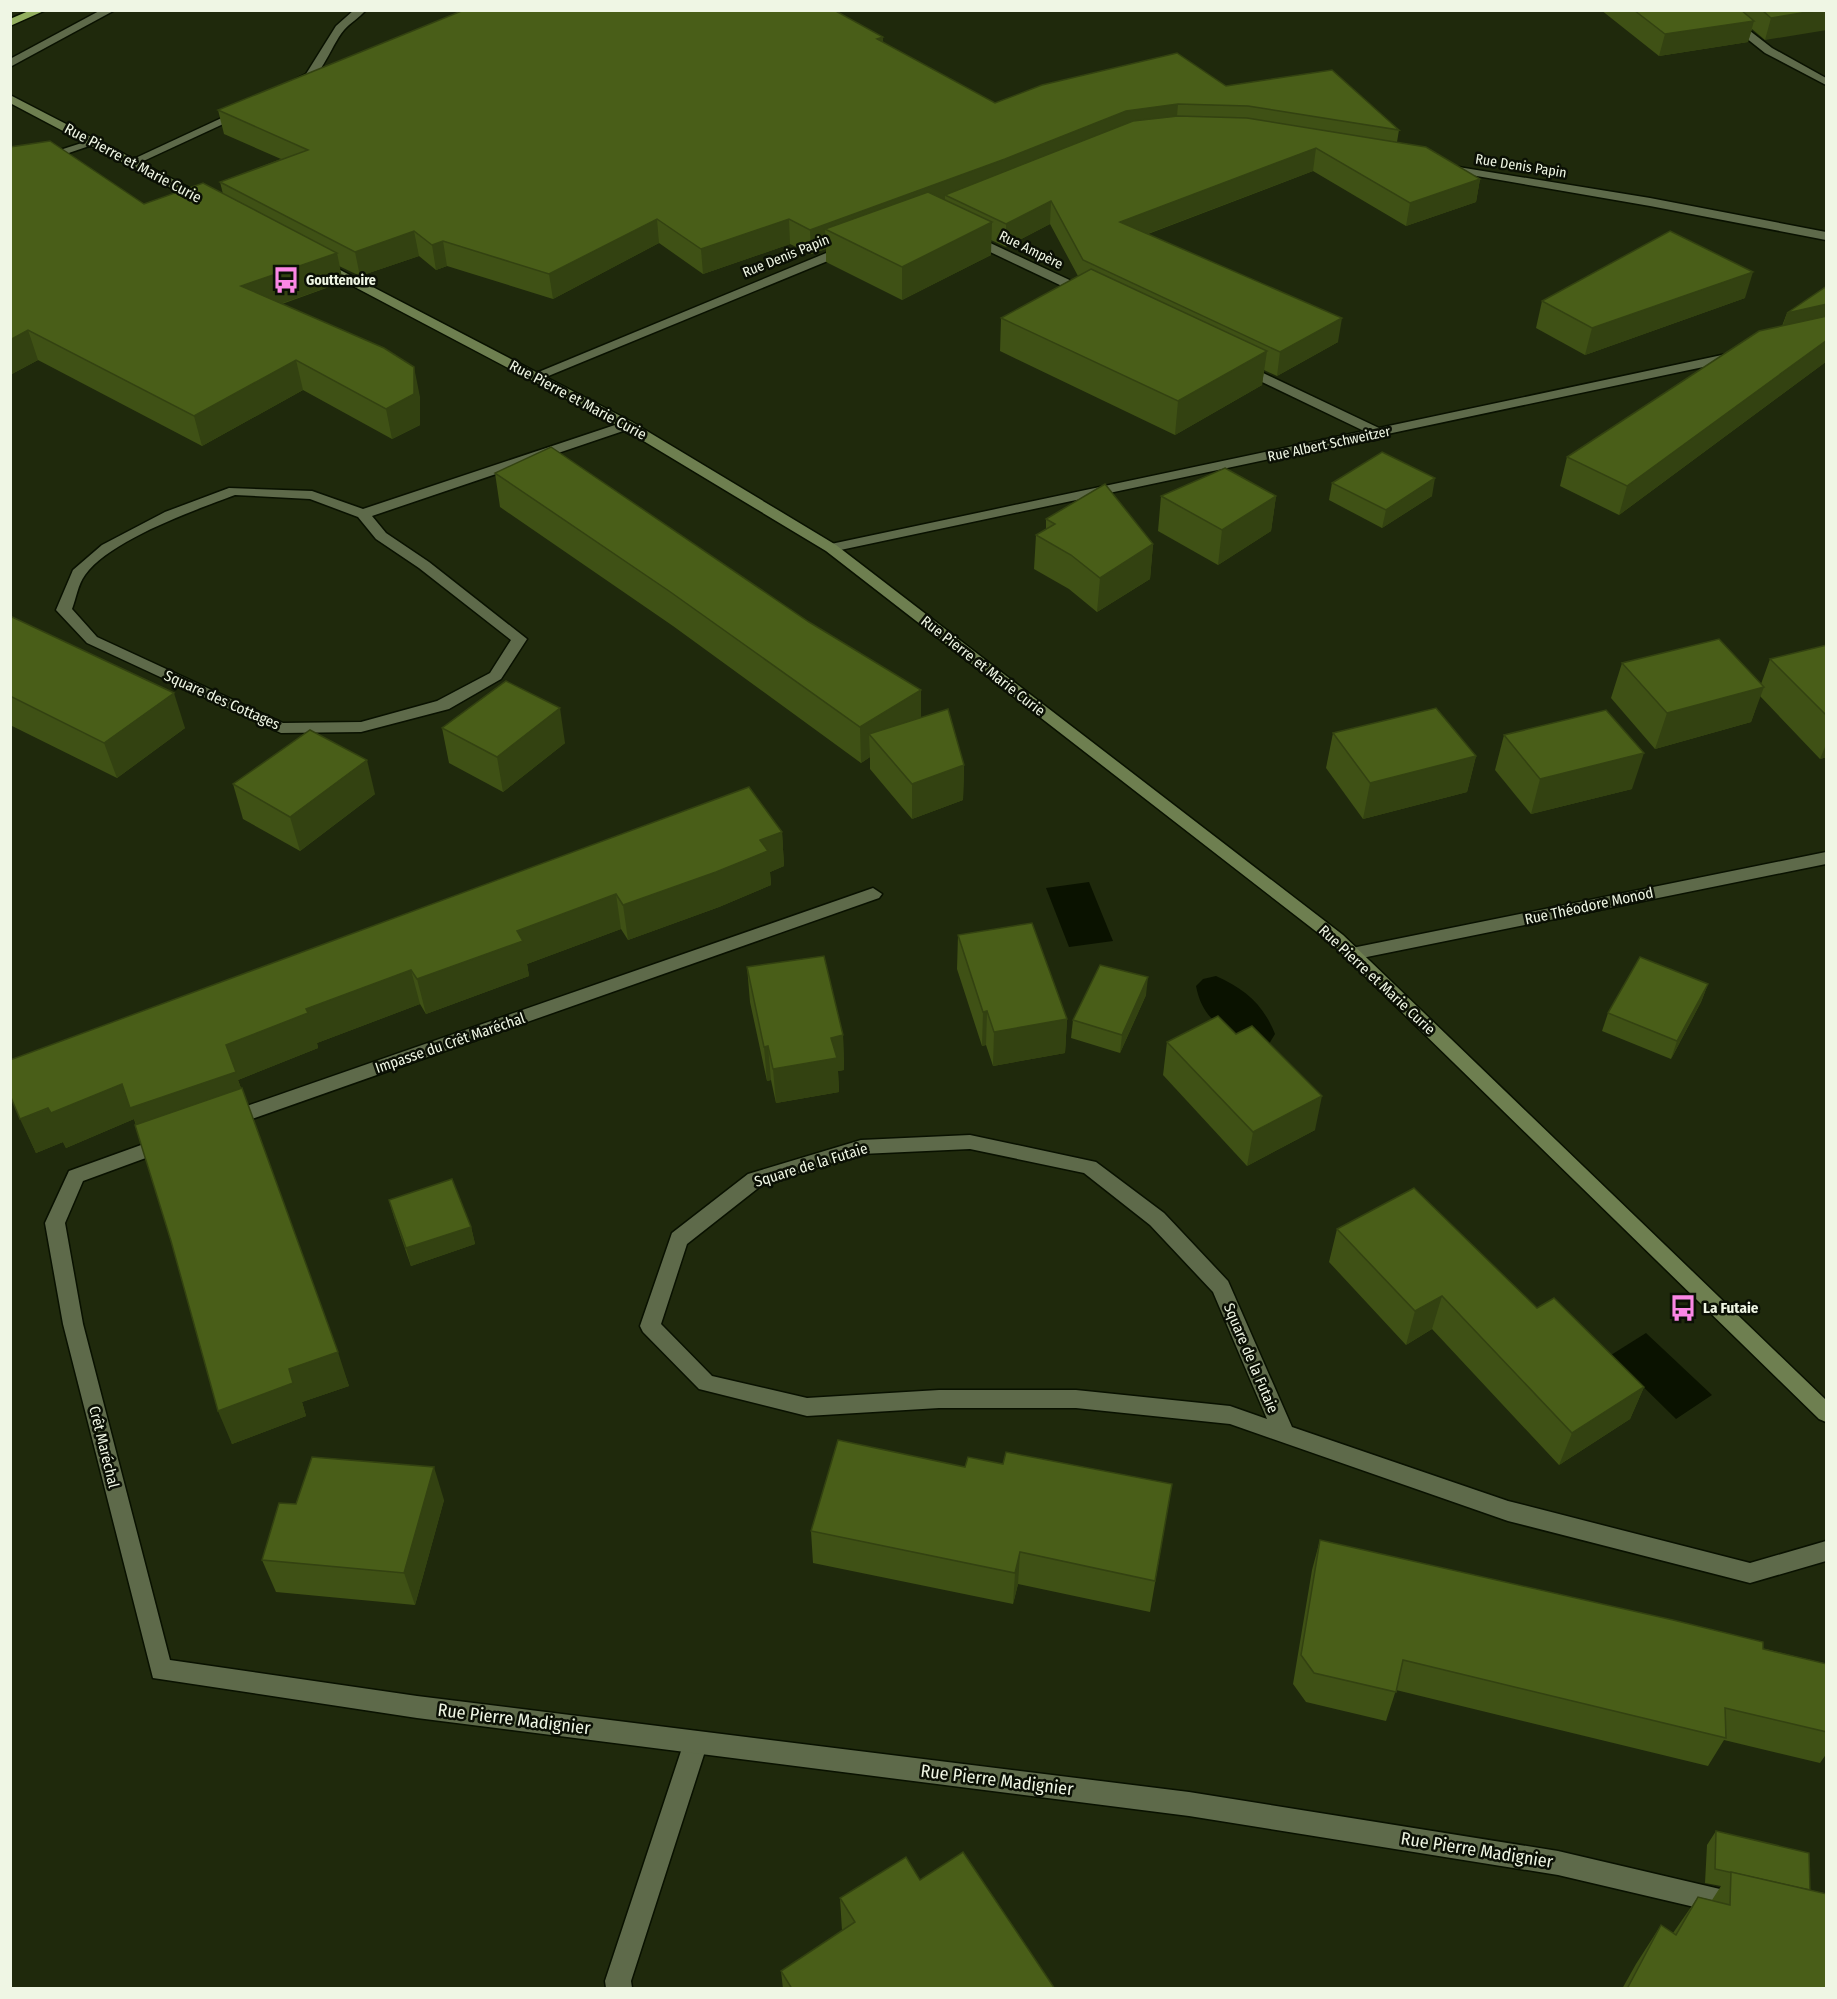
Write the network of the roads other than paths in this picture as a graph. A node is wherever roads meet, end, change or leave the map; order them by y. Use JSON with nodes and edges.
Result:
{"nodes":[{"id":1,"x":40,"y":10,"type":"edge"},
{"id":2,"x":111,"y":10,"type":"edge"},
{"id":3,"x":361,"y":10,"type":"edge"},
{"id":4,"x":1716,"y":10,"type":"edge"},
{"id":5,"x":10,"y":23,"type":"edge"},
{"id":6,"x":10,"y":64,"type":"edge"},
{"id":7,"x":1827,"y":82,"type":"edge"},
{"id":8,"x":280,"y":92,"type":"edge"},
{"id":9,"x":10,"y":98,"type":"edge"},
{"id":10,"x":249,"y":107,"type":"edge"},
{"id":11,"x":92,"y":142,"type":"junction"},
{"id":12,"x":133,"y":162,"type":"junction"},
{"id":13,"x":1438,"y":167,"type":"edge"},
{"id":14,"x":10,"y":170,"type":"edge"},
{"id":15,"x":215,"y":207,"type":"edge"},
{"id":16,"x":961,"y":233,"type":"edge"},
{"id":17,"x":1827,"y":236,"type":"edge"},
{"id":18,"x":865,"y":242,"type":"edge"},
{"id":19,"x":310,"y":258,"type":"edge"},
{"id":20,"x":1101,"y":300,"type":"edge"},
{"id":21,"x":1746,"y":354,"type":"edge"},
{"id":22,"x":1230,"y":362,"type":"edge"},
{"id":23,"x":536,"y":376,"type":"junction"},
{"id":24,"x":627,"y":425,"type":"junction"},
{"id":25,"x":1380,"y":434,"type":"junction"},
{"id":26,"x":363,"y":514,"type":"junction"},
{"id":27,"x":831,"y":548,"type":"junction"},
{"id":28,"x":1827,"y":858,"type":"edge"},
{"id":29,"x":873,"y":894,"type":"dead end"},
{"id":30,"x":1352,"y":954,"type":"junction"},
{"id":31,"x":211,"y":1127,"type":"edge"},
{"id":32,"x":188,"y":1135,"type":"edge"},
{"id":33,"x":1827,"y":1413,"type":"edge"},
{"id":34,"x":1284,"y":1434,"type":"junction"},
{"id":35,"x":1827,"y":1551,"type":"edge"},
{"id":36,"x":161,"y":1670,"type":"joint"},
{"id":37,"x":696,"y":1742,"type":"junction"},
{"id":38,"x":1756,"y":1910,"type":"edge"},
{"id":39,"x":619,"y":1989,"type":"edge"}],
"edges":[{"from":1,"to":5,"type":"highway"},
{"from":2,"to":6,"type":"street"},
{"from":3,"to":8,"type":"street"},
{"from":4,"to":7,"type":"street"},
{"from":9,"to":11,"type":"main road","name":"Rue Pierre et Marie Curie"},
{"from":10,"to":12,"type":"street"},
{"from":11,"to":12,"type":"main road","name":"Rue Pierre et Marie Curie"},
{"from":11,"to":14,"type":"street"},
{"from":12,"to":15,"type":"main road","name":"Rue Pierre et Marie Curie"},
{"from":13,"to":17,"type":"street","name":"Rue Denis Papin"},
{"from":16,"to":20,"type":"street","name":"Rue Ampère"},
{"from":18,"to":23,"type":"street","name":"Rue Denis Papin"},
{"from":19,"to":23,"type":"main road","name":"Rue Pierre et Marie Curie"},
{"from":21,"to":25,"type":"street","name":"Rue Albert Schweitzer"},
{"from":22,"to":25,"type":"street"},
{"from":23,"to":24,"type":"main road","name":"Rue Pierre et Marie Curie"},
{"from":24,"to":26,"type":"street"},
{"from":24,"to":27,"type":"main road","name":"Rue Pierre et Marie Curie"},
{"from":25,"to":27,"type":"street","name":"Rue Albert Schweitzer"},
{"from":26,"to":26,"type":"street","name":"Square des Cottages"},
{"from":27,"to":30,"type":"main road","name":"Rue Pierre et Marie Curie"},
{"from":28,"to":30,"type":"street","name":"Rue Théodore Monod"},
{"from":29,"to":31,"type":"street","name":"Impasse du Crêt Maréchal"},
{"from":30,"to":33,"type":"main road","name":"Rue Pierre et Marie Curie"},
{"from":32,"to":36,"type":"street","name":"Crêt Maréchal"},
{"from":34,"to":34,"type":"street","name":"Square de la Futaie"},
{"from":34,"to":35,"type":"street","name":"Square de la Futaie"},
{"from":36,"to":37,"type":"street","name":"Rue Pierre Madignier"},
{"from":37,"to":38,"type":"street","name":"Rue Pierre Madignier"},
{"from":37,"to":39,"type":"street"}]}
